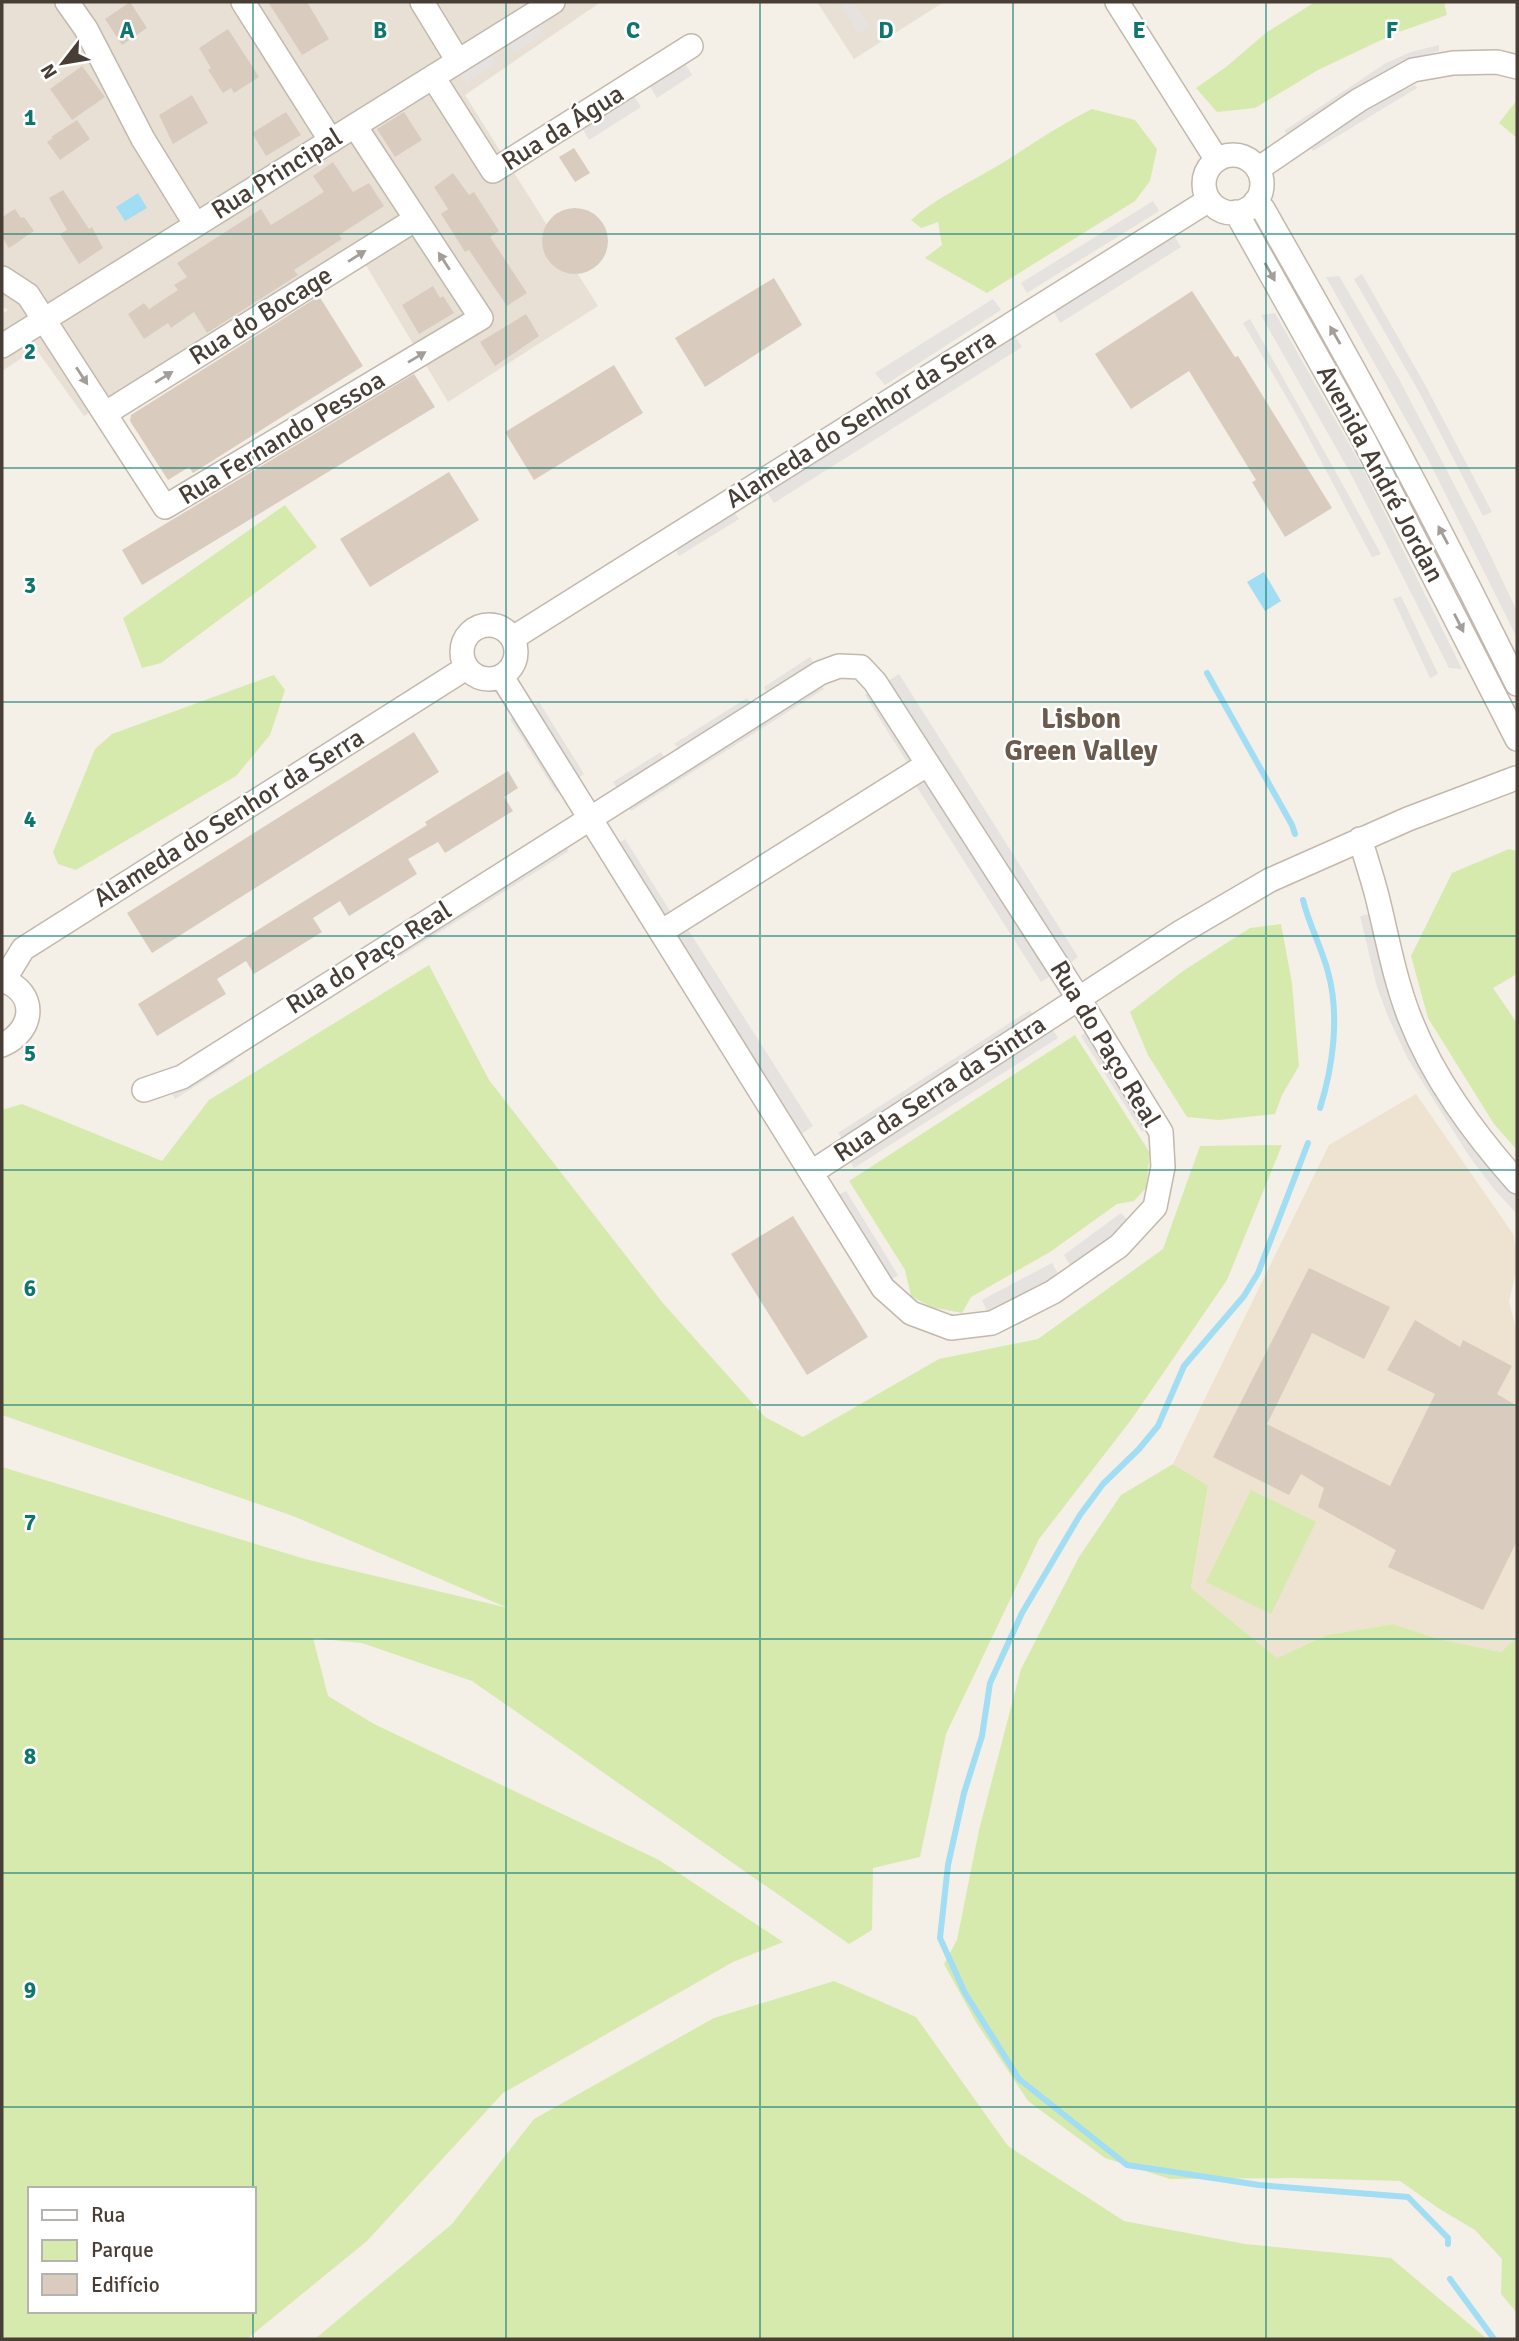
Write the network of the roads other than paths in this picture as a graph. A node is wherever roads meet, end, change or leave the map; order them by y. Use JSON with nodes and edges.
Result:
{"nodes":[{"id":1,"x":66,"y":2,"type":"edge"},
{"id":2,"x":243,"y":2,"type":"edge"},
{"id":3,"x":422,"y":2,"type":"edge"},
{"id":4,"x":553,"y":2,"type":"edge"},
{"id":5,"x":1117,"y":2,"type":"edge"},
{"id":6,"x":691,"y":46,"type":"dead end"},
{"id":7,"x":458,"y":61,"type":"junction"},
{"id":8,"x":1517,"y":67,"type":"edge"},
{"id":9,"x":433,"y":77,"type":"junction"},
{"id":10,"x":355,"y":126,"type":"junction"},
{"id":11,"x":331,"y":141,"type":"junction"},
{"id":12,"x":1217,"y":160,"type":"junction"},
{"id":13,"x":1258,"y":169,"type":"junction"},
{"id":14,"x":1209,"y":200,"type":"junction"},
{"id":15,"x":1246,"y":207,"type":"junction"},
{"id":16,"x":416,"y":219,"type":"junction"},
{"id":17,"x":195,"y":225,"type":"junction"},
{"id":18,"x":2,"y":278,"type":"edge"},
{"id":19,"x":45,"y":319,"type":"junction"},
{"id":20,"x":2,"y":346,"type":"edge"},
{"id":21,"x":106,"y":413,"type":"junction"},
{"id":22,"x":513,"y":638,"type":"junction"},
{"id":23,"x":466,"y":668,"type":"junction"},
{"id":24,"x":502,"y":677,"type":"junction"},
{"id":25,"x":1517,"y":684,"type":"edge"},
{"id":26,"x":1517,"y":738,"type":"edge"},
{"id":27,"x":1517,"y":754,"type":"edge"},
{"id":28,"x":928,"y":764,"type":"junction"},
{"id":29,"x":1516,"y":779,"type":"edge"},
{"id":30,"x":590,"y":818,"type":"junction"},
{"id":31,"x":1360,"y":839,"type":"junction"},
{"id":32,"x":661,"y":932,"type":"junction"},
{"id":33,"x":3,"y":980,"type":"edge"},
{"id":34,"x":1079,"y":999,"type":"junction"},
{"id":35,"x":2,"y":1045,"type":"edge"},
{"id":36,"x":144,"y":1090,"type":"dead end"},
{"id":37,"x":811,"y":1172,"type":"junction"},
{"id":38,"x":1517,"y":1182,"type":"edge"}],
"edges":[{"from":1,"to":17,"type":"street"},
{"from":2,"to":11,"type":"street"},
{"from":3,"to":7,"type":"street"},
{"from":4,"to":7,"type":"street","name":"Rua Principal"},
{"from":5,"to":12,"type":"street"},
{"from":6,"to":9,"type":"street","name":"Rua da Água"},
{"from":7,"to":9,"type":"street","name":"Rua Principal"},
{"from":8,"to":13,"type":"street"},
{"from":9,"to":10,"type":"street","name":"Rua Principal"},
{"from":10,"to":11,"type":"street","name":"Rua Principal"},
{"from":10,"to":16,"type":"street"},
{"from":11,"to":17,"type":"street","name":"Rua Principal"},
{"from":12,"to":13,"type":"street"},
{"from":12,"to":14,"type":"street"},
{"from":13,"to":15,"type":"street"},
{"from":14,"to":15,"type":"street"},
{"from":14,"to":22,"type":"street","name":"Alameda do Senhor da Serra"},
{"from":25,"to":15,"type":"street","name":"Avenida André Jordan","one_way":true},
{"from":15,"to":26,"type":"street","name":"Avenida André Jordan","one_way":true},
{"from":21,"to":16,"type":"street","name":"Rua do Bocage","one_way":true},
{"from":21,"to":16,"type":"street","name":"Rua Fernando Pessoa","one_way":true},
{"from":17,"to":19,"type":"street","name":"Rua Principal"},
{"from":18,"to":19,"type":"street","name":"Rua Fernando Pessoa"},
{"from":19,"to":20,"type":"street","name":"Rua Principal"},
{"from":19,"to":21,"type":"street","name":"Rua Fernando Pessoa","one_way":true},
{"from":22,"to":23,"type":"street"},
{"from":22,"to":24,"type":"street"},
{"from":23,"to":24,"type":"street"},
{"from":23,"to":33,"type":"street","name":"Alameda do Senhor da Serra"},
{"from":24,"to":30,"type":"street","name":"Rua do Paço Real"},
{"from":27,"to":29,"type":"street"},
{"from":28,"to":30,"type":"street","name":"Rua do Paço Real"},
{"from":28,"to":32,"type":"street"},
{"from":28,"to":34,"type":"street","name":"Rua do Paço Real"},
{"from":29,"to":31,"type":"street","name":"Rua da Serra da Sintra"},
{"from":30,"to":32,"type":"street","name":"Rua do Paço Real"},
{"from":30,"to":36,"type":"street","name":"Rua do Paço Real"},
{"from":31,"to":34,"type":"street","name":"Rua da Serra da Sintra"},
{"from":31,"to":38,"type":"street"},
{"from":32,"to":37,"type":"street","name":"Rua do Paço Real"},
{"from":33,"to":35,"type":"street","name":"Alameda do Senhor da Serra"},
{"from":34,"to":37,"type":"street","name":"Rua da Serra da Sintra"},
{"from":34,"to":37,"type":"street","name":"Rua do Paço Real"}]}
